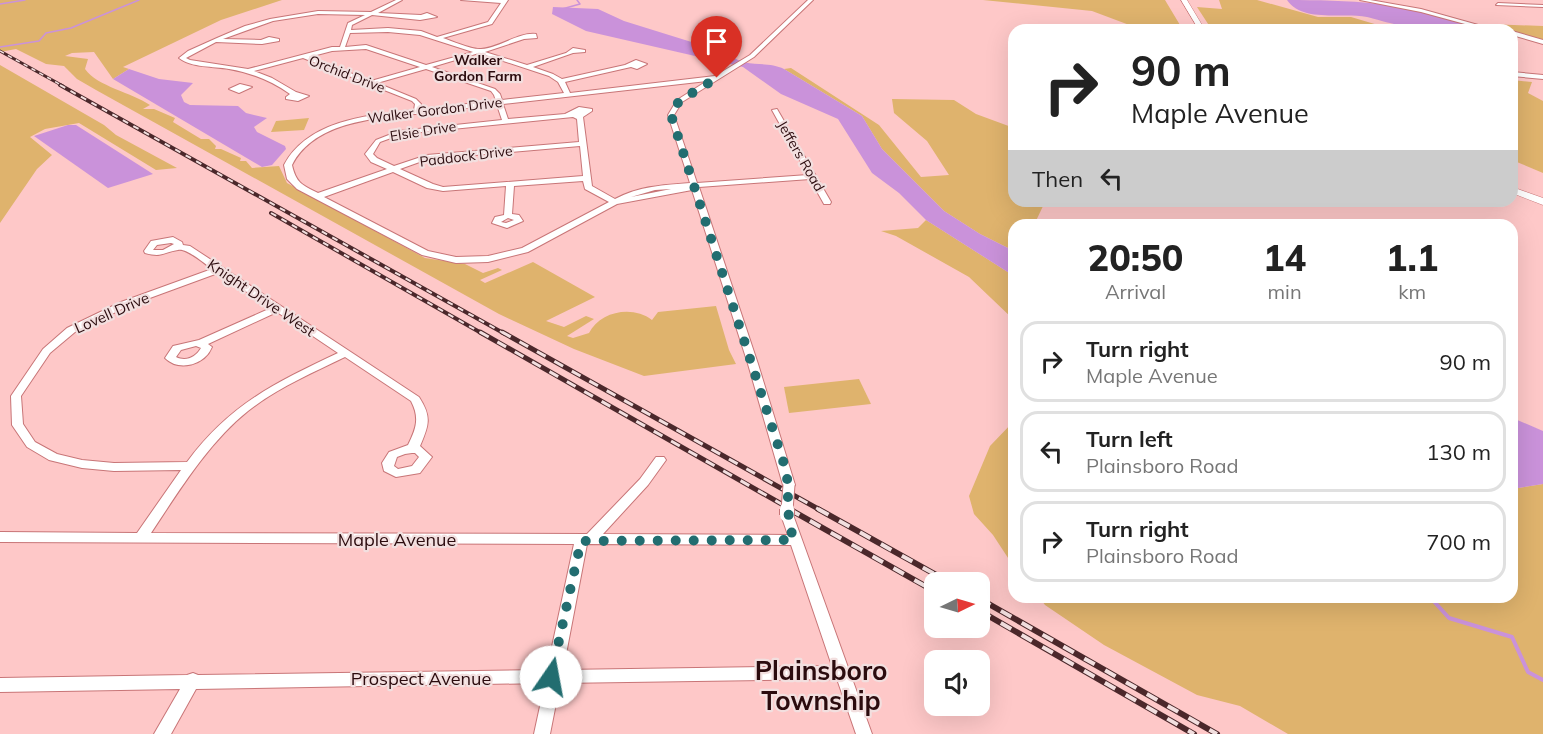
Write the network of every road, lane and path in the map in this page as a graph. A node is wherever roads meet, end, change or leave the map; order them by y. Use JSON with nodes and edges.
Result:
{"nodes":[{"id":1,"x":400,"y":0,"type":"edge"},
{"id":2,"x":463,"y":0,"type":"edge"},
{"id":3,"x":475,"y":0,"type":"edge"},
{"id":4,"x":811,"y":0,"type":"edge"},
{"id":5,"x":1175,"y":0,"type":"edge"},
{"id":6,"x":1184,"y":0,"type":"edge"},
{"id":7,"x":1362,"y":0,"type":"edge"},
{"id":8,"x":1373,"y":0,"type":"edge"},
{"id":9,"x":505,"y":1,"type":"edge"},
{"id":10,"x":1498,"y":4,"type":"dead end"},
{"id":11,"x":1543,"y":6,"type":"edge"},
{"id":12,"x":369,"y":14,"type":"junction"},
{"id":13,"x":421,"y":17,"type":"dead end"},
{"id":14,"x":1189,"y":24,"type":"edge"},
{"id":15,"x":1198,"y":24,"type":"edge"},
{"id":16,"x":1471,"y":24,"type":"edge"},
{"id":17,"x":1480,"y":24,"type":"edge"},
{"id":18,"x":347,"y":32,"type":"junction"},
{"id":19,"x":1518,"y":37,"type":"edge"},
{"id":20,"x":438,"y":38,"type":"junction"},
{"id":21,"x":522,"y":39,"type":"dead end"},
{"id":22,"x":216,"y":41,"type":"junction"},
{"id":23,"x":262,"y":42,"type":"dead end"},
{"id":24,"x":1543,"y":44,"type":"edge"},
{"id":25,"x":342,"y":48,"type":"junction"},
{"id":26,"x":479,"y":52,"type":"junction"},
{"id":27,"x":570,"y":53,"type":"dead end"},
{"id":28,"x":303,"y":57,"type":"junction"},
{"id":29,"x":630,"y":66,"type":"dead end"},
{"id":30,"x":426,"y":67,"type":"junction"},
{"id":31,"x":527,"y":67,"type":"junction"},
{"id":32,"x":248,"y":71,"type":"junction"},
{"id":33,"x":1518,"y":75,"type":"edge"},
{"id":34,"x":1543,"y":77,"type":"edge"},
{"id":35,"x":717,"y":78,"type":"junction"},
{"id":36,"x":270,"y":80,"type":"junction"},
{"id":37,"x":561,"y":81,"type":"junction"},
{"id":38,"x":372,"y":83,"type":"junction"},
{"id":39,"x":248,"y":86,"type":"dead end"},
{"id":40,"x":294,"y":94,"type":"dead end"},
{"id":41,"x":567,"y":94,"type":"junction"},
{"id":42,"x":500,"y":102,"type":"junction"},
{"id":43,"x":417,"y":110,"type":"junction"},
{"id":44,"x":775,"y":110,"type":"dead end"},
{"id":45,"x":568,"y":114,"type":"junction"},
{"id":46,"x":579,"y":117,"type":"junction"},
{"id":47,"x":505,"y":120,"type":"junction"},
{"id":48,"x":583,"y":144,"type":"junction"},
{"id":49,"x":393,"y":169,"type":"junction"},
{"id":50,"x":812,"y":177,"type":"junction"},
{"id":51,"x":586,"y":178,"type":"junction"},
{"id":52,"x":510,"y":184,"type":"junction"},
{"id":53,"x":1518,"y":186,"type":"edge"},
{"id":54,"x":695,"y":187,"type":"junction"},
{"id":55,"x":1518,"y":192,"type":"edge"},
{"id":56,"x":318,"y":196,"type":"junction"},
{"id":57,"x":1543,"y":196,"type":"edge"},
{"id":58,"x":615,"y":202,"type":"junction"},
{"id":59,"x":827,"y":202,"type":"dead end"},
{"id":60,"x":1543,"y":202,"type":"edge"},
{"id":61,"x":508,"y":216,"type":"dead end"},
{"id":62,"x":177,"y":247,"type":"dead end"},
{"id":63,"x":219,"y":269,"type":"junction"},
{"id":64,"x":276,"y":309,"type":"junction"},
{"id":65,"x":201,"y":343,"type":"dead end"},
{"id":66,"x":343,"y":354,"type":"junction"},
{"id":67,"x":5,"y":426,"type":"dead end"},
{"id":68,"x":412,"y":449,"type":"dead end"},
{"id":69,"x":20,"y":451,"type":"dead end"},
{"id":70,"x":660,"y":460,"type":"dead end"},
{"id":71,"x":192,"y":466,"type":"junction"},
{"id":72,"x":0,"y":537,"type":"edge"},
{"id":73,"x":140,"y":538,"type":"junction"},
{"id":74,"x":794,"y":540,"type":"junction"},
{"id":75,"x":585,"y":541,"type":"junction"},
{"id":76,"x":842,"y":672,"type":"junction"},
{"id":77,"x":551,"y":677,"type":"junction"},
{"id":78,"x":193,"y":680,"type":"junction"},
{"id":79,"x":0,"y":685,"type":"edge"},
{"id":80,"x":162,"y":734,"type":"edge"},
{"id":81,"x":542,"y":734,"type":"edge"},
{"id":82,"x":864,"y":734,"type":"edge"}],
"edges":[{"from":1,"to":12,"type":"street"},
{"from":2,"to":3,"type":"street"},
{"from":3,"to":9,"type":"street"},
{"from":4,"to":35,"type":"street"},
{"from":5,"to":14,"type":"main road"},
{"from":6,"to":15,"type":"main road"},
{"from":7,"to":16,"type":"street"},
{"from":8,"to":17,"type":"street"},
{"from":9,"to":20,"type":"street"},
{"from":10,"to":11,"type":"street"},
{"from":12,"to":13,"type":"street"},
{"from":12,"to":18,"type":"street"},
{"from":12,"to":22,"type":"street"},
{"from":18,"to":20,"type":"street"},
{"from":18,"to":25,"type":"street"},
{"from":19,"to":24,"type":"street"},
{"from":20,"to":26,"type":"street"},
{"from":21,"to":26,"type":"street"},
{"from":22,"to":23,"type":"street"},
{"from":22,"to":32,"type":"street"},
{"from":25,"to":28,"type":"street"},
{"from":25,"to":30,"type":"street"},
{"from":26,"to":30,"type":"street"},
{"from":26,"to":31,"type":"street"},
{"from":27,"to":31,"type":"street"},
{"from":28,"to":32,"type":"street"},
{"from":28,"to":38,"type":"street","name":"Orchid Drive"},
{"from":29,"to":37,"type":"street"},
{"from":30,"to":38,"type":"street"},
{"from":30,"to":42,"type":"street"},
{"from":31,"to":37,"type":"street"},
{"from":32,"to":36,"type":"street"},
{"from":33,"to":34,"type":"street"},
{"from":35,"to":41,"type":"street","name":"Walker Gordon Drive"},
{"from":35,"to":54,"type":"street"},
{"from":36,"to":39,"type":"street"},
{"from":36,"to":40,"type":"street"},
{"from":37,"to":41,"type":"street"},
{"from":38,"to":43,"type":"street","name":"Orchid Drive"},
{"from":41,"to":42,"type":"street","name":"Walker Gordon Drive"},
{"from":42,"to":43,"type":"street","name":"Walker Gordon Drive"},
{"from":42,"to":47,"type":"street"},
{"from":43,"to":56,"type":"street","name":"Walker Gordon Drive"},
{"from":44,"to":50,"type":"street","name":"Jeffers Road"},
{"from":45,"to":46,"type":"street","name":"Elsie Drive"},
{"from":45,"to":46,"type":"street","name":"Elsie Drive"},
{"from":45,"to":47,"type":"street","name":"Elsie Drive"},
{"from":46,"to":48,"type":"street"},
{"from":47,"to":49,"type":"street","name":"Elsie Drive"},
{"from":48,"to":49,"type":"street","name":"Paddock Drive"},
{"from":48,"to":51,"type":"street"},
{"from":49,"to":52,"type":"street","name":"Elsie Drive"},
{"from":49,"to":56,"type":"street","name":"Paddock Drive"},
{"from":50,"to":54,"type":"street","name":"Walker Gordon Drive"},
{"from":50,"to":59,"type":"street","name":"Jeffers Road"},
{"from":51,"to":52,"type":"street","name":"Elsie Drive"},
{"from":51,"to":58,"type":"street"},
{"from":52,"to":61,"type":"street"},
{"from":53,"to":57,"type":"main road"},
{"from":54,"to":58,"type":"street","name":"Walker Gordon Drive"},
{"from":54,"to":74,"type":"street","bridge":true},
{"from":55,"to":60,"type":"main road"},
{"from":56,"to":58,"type":"street","name":"Walker Gordon Drive"},
{"from":62,"to":63,"type":"street","name":"Knight Drive West"},
{"from":63,"to":64,"type":"street","name":"Knight Drive West"},
{"from":63,"to":67,"type":"street","name":"Lovell Drive"},
{"from":64,"to":65,"type":"street"},
{"from":64,"to":66,"type":"street","name":"Knight Drive West"},
{"from":66,"to":68,"type":"street","name":"Knight Drive West"},
{"from":66,"to":71,"type":"street"},
{"from":69,"to":71,"type":"street"},
{"from":70,"to":75,"type":"street"},
{"from":71,"to":73,"type":"street"},
{"from":72,"to":73,"type":"street","name":"Maple Avenue"},
{"from":73,"to":75,"type":"street","name":"Maple Avenue"},
{"from":74,"to":75,"type":"street","name":"Maple Avenue"},
{"from":74,"to":76,"type":"street"},
{"from":75,"to":77,"type":"street"},
{"from":76,"to":77,"type":"street","name":"Prospect Avenue"},
{"from":76,"to":82,"type":"street"},
{"from":77,"to":78,"type":"street","name":"Prospect Avenue"},
{"from":77,"to":81,"type":"street"},
{"from":78,"to":79,"type":"street","name":"Prospect Avenue"},
{"from":78,"to":80,"type":"street"}]}
